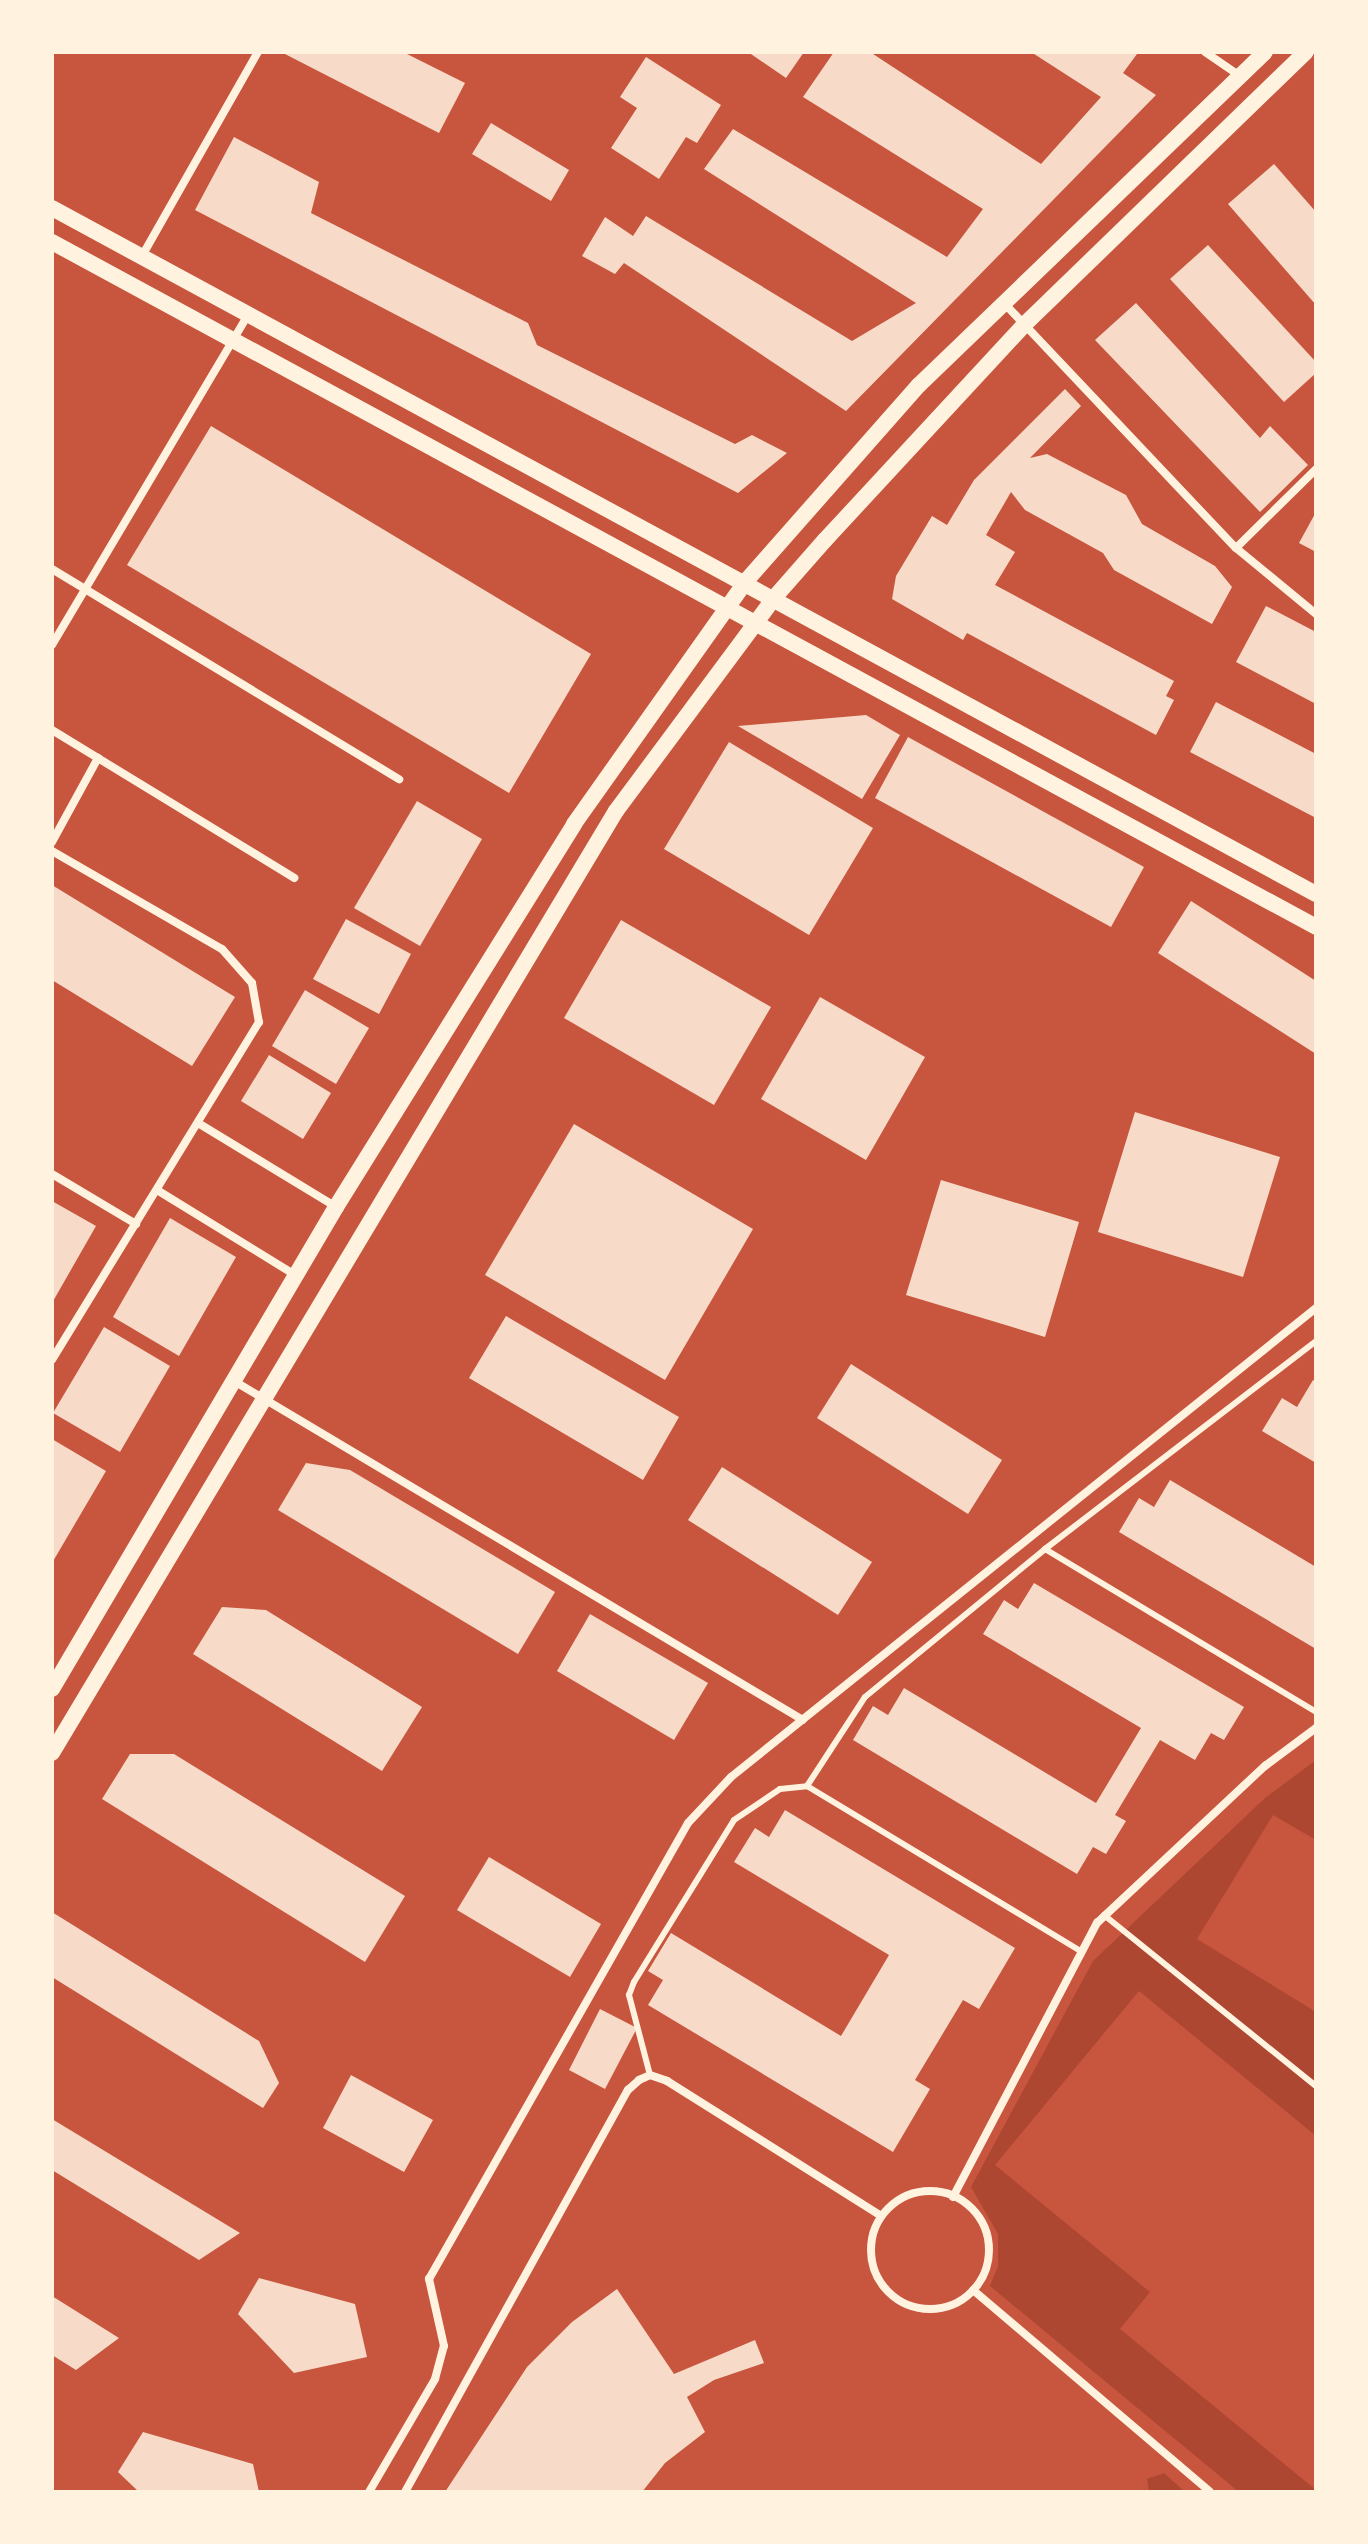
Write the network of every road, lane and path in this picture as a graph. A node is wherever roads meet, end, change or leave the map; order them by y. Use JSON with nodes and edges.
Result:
{"nodes":[{"id":1,"x":258,"y":52,"type":"edge"},
{"id":2,"x":1205,"y":52,"type":"edge"},
{"id":3,"x":1265,"y":52,"type":"edge"},
{"id":4,"x":1306,"y":52,"type":"edge"},
{"id":5,"x":1240,"y":76,"type":"junction"},
{"id":6,"x":52,"y":208,"type":"edge"},
{"id":7,"x":52,"y":242,"type":"edge"},
{"id":8,"x":142,"y":257,"type":"junction"},
{"id":9,"x":1003,"y":302,"type":"junction"},
{"id":10,"x":248,"y":315,"type":"junction"},
{"id":11,"x":1025,"y":324,"type":"junction"},
{"id":12,"x":235,"y":338,"type":"junction"},
{"id":13,"x":1316,"y":469,"type":"edge"},
{"id":14,"x":1236,"y":548,"type":"junction"},
{"id":15,"x":52,"y":569,"type":"edge"},
{"id":16,"x":746,"y":581,"type":"junction"},
{"id":17,"x":86,"y":590,"type":"junction"},
{"id":18,"x":774,"y":598,"type":"junction"},
{"id":19,"x":725,"y":610,"type":"junction"},
{"id":20,"x":1316,"y":614,"type":"edge"},
{"id":21,"x":753,"y":626,"type":"junction"},
{"id":22,"x":52,"y":645,"type":"edge"},
{"id":23,"x":52,"y":730,"type":"edge"},
{"id":24,"x":98,"y":758,"type":"junction"},
{"id":25,"x":399,"y":779,"type":"dead end"},
{"id":26,"x":52,"y":842,"type":"edge"},
{"id":27,"x":52,"y":851,"type":"edge"},
{"id":28,"x":294,"y":878,"type":"dead end"},
{"id":29,"x":1316,"y":894,"type":"edge"},
{"id":30,"x":1316,"y":927,"type":"edge"},
{"id":31,"x":198,"y":1123,"type":"junction"},
{"id":32,"x":52,"y":1174,"type":"edge"},
{"id":33,"x":157,"y":1190,"type":"junction"},
{"id":34,"x":336,"y":1207,"type":"junction"},
{"id":35,"x":136,"y":1224,"type":"junction"},
{"id":36,"x":295,"y":1275,"type":"junction"},
{"id":37,"x":1316,"y":1308,"type":"edge"},
{"id":38,"x":1316,"y":1341,"type":"edge"},
{"id":39,"x":52,"y":1360,"type":"edge"},
{"id":40,"x":234,"y":1381,"type":"junction"},
{"id":41,"x":261,"y":1397,"type":"junction"},
{"id":42,"x":1045,"y":1549,"type":"junction"},
{"id":43,"x":52,"y":1689,"type":"edge"},
{"id":44,"x":1316,"y":1712,"type":"edge"},
{"id":45,"x":803,"y":1720,"type":"junction"},
{"id":46,"x":1316,"y":1728,"type":"edge"},
{"id":47,"x":52,"y":1753,"type":"edge"},
{"id":48,"x":807,"y":1786,"type":"junction"},
{"id":49,"x":1104,"y":1915,"type":"junction"},
{"id":50,"x":1079,"y":1950,"type":"junction"},
{"id":51,"x":650,"y":2075,"type":"junction"},
{"id":52,"x":1316,"y":2086,"type":"edge"},
{"id":53,"x":953,"y":2197,"type":"junction"},
{"id":54,"x":881,"y":2216,"type":"junction"},
{"id":55,"x":973,"y":2290,"type":"junction"},
{"id":56,"x":369,"y":2492,"type":"edge"},
{"id":57,"x":405,"y":2492,"type":"edge"},
{"id":58,"x":1210,"y":2492,"type":"edge"}],
"edges":[{"from":1,"to":8,"type":"street"},
{"from":2,"to":5,"type":"street"},
{"from":3,"to":5,"type":"main road"},
{"from":4,"to":11,"type":"main road"},
{"from":5,"to":9,"type":"main road"},
{"from":6,"to":8,"type":"main road"},
{"from":7,"to":12,"type":"main road"},
{"from":8,"to":10,"type":"main road"},
{"from":9,"to":11,"type":"street"},
{"from":9,"to":16,"type":"main road"},
{"from":10,"to":12,"type":"street"},
{"from":10,"to":16,"type":"main road"},
{"from":11,"to":14,"type":"street"},
{"from":11,"to":18,"type":"main road"},
{"from":12,"to":17,"type":"street"},
{"from":12,"to":19,"type":"main road"},
{"from":13,"to":14,"type":"street"},
{"from":14,"to":20,"type":"street"},
{"from":15,"to":17,"type":"street"},
{"from":16,"to":18,"type":"main road"},
{"from":16,"to":19,"type":"main road"},
{"from":17,"to":22,"type":"street"},
{"from":17,"to":25,"type":"street"},
{"from":18,"to":21,"type":"main road"},
{"from":18,"to":29,"type":"main road"},
{"from":19,"to":21,"type":"main road"},
{"from":19,"to":34,"type":"main road"},
{"from":21,"to":30,"type":"main road"},
{"from":21,"to":41,"type":"main road"},
{"from":23,"to":24,"type":"street"},
{"from":24,"to":26,"type":"street"},
{"from":24,"to":28,"type":"street"},
{"from":27,"to":31,"type":"street"},
{"from":31,"to":33,"type":"street"},
{"from":31,"to":34,"type":"street"},
{"from":32,"to":35,"type":"street"},
{"from":33,"to":35,"type":"street"},
{"from":33,"to":36,"type":"street"},
{"from":34,"to":36,"type":"main road"},
{"from":35,"to":39,"type":"street"},
{"from":36,"to":40,"type":"main road"},
{"from":37,"to":45,"type":"street"},
{"from":38,"to":42,"type":"lane"},
{"from":40,"to":41,"type":"street"},
{"from":40,"to":43,"type":"main road"},
{"from":41,"to":45,"type":"street"},
{"from":41,"to":47,"type":"main road"},
{"from":42,"to":44,"type":"lane"},
{"from":42,"to":48,"type":"lane"},
{"from":45,"to":56,"type":"street"},
{"from":46,"to":49,"type":"street"},
{"from":48,"to":50,"type":"lane"},
{"from":48,"to":51,"type":"lane"},
{"from":49,"to":50,"type":"street"},
{"from":49,"to":52,"type":"lane"},
{"from":50,"to":53,"type":"street"},
{"from":51,"to":54,"type":"street"},
{"from":51,"to":57,"type":"street"},
{"from":53,"to":54,"type":"street"},
{"from":53,"to":55,"type":"street"},
{"from":54,"to":55,"type":"street"},
{"from":55,"to":58,"type":"street"}]}
